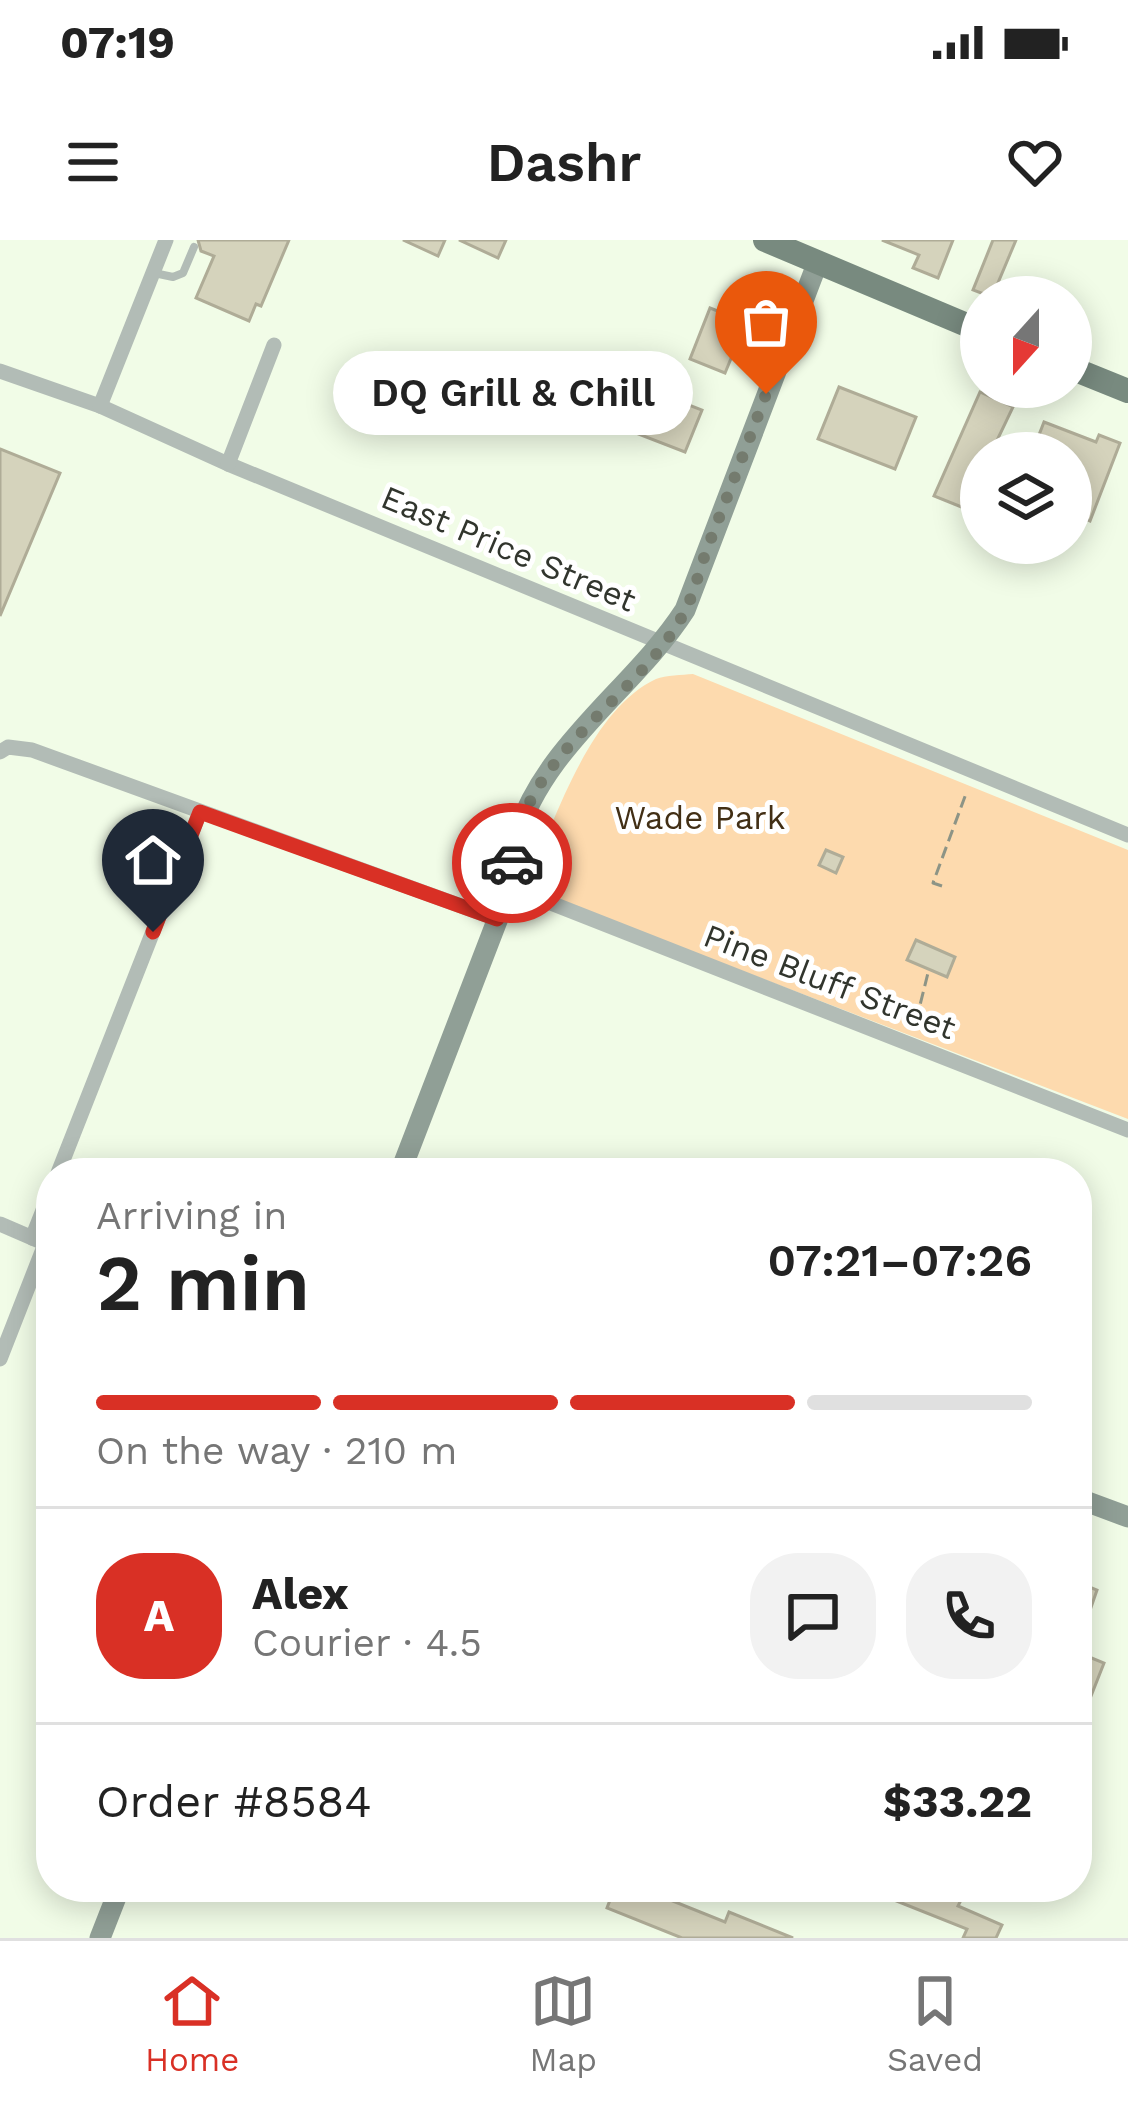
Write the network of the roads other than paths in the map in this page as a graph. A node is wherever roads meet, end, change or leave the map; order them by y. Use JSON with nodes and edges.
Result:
{"nodes":[{"id":1,"x":166,"y":240,"type":"edge"},
{"id":2,"x":765,"y":240,"type":"edge"},
{"id":3,"x":194,"y":248,"type":"dead end"},
{"id":4,"x":817,"y":264,"type":"junction"},
{"id":5,"x":153,"y":272,"type":"junction"},
{"id":6,"x":960,"y":322,"type":"edge"},
{"id":7,"x":274,"y":345,"type":"dead end"},
{"id":8,"x":0,"y":371,"type":"edge"},
{"id":9,"x":1092,"y":376,"type":"edge"},
{"id":10,"x":1128,"y":391,"type":"edge"},
{"id":11,"x":100,"y":406,"type":"junction"},
{"id":12,"x":228,"y":464,"type":"junction"},
{"id":13,"x":663,"y":644,"type":"junction"},
{"id":14,"x":0,"y":752,"type":"edge"},
{"id":15,"x":200,"y":812,"type":"junction"},
{"id":16,"x":1128,"y":835,"type":"edge"},
{"id":17,"x":510,"y":887,"type":"junction"},
{"id":18,"x":497,"y":919,"type":"junction"},
{"id":19,"x":1128,"y":1130,"type":"edge"},
{"id":20,"x":64,"y":1158,"type":"edge"},
{"id":21,"x":406,"y":1158,"type":"edge"},
{"id":22,"x":0,"y":1224,"type":"edge"},
{"id":23,"x":36,"y":1240,"type":"edge"},
{"id":24,"x":36,"y":1262,"type":"edge"},
{"id":25,"x":0,"y":1359,"type":"edge"},
{"id":26,"x":1092,"y":1504,"type":"edge"},
{"id":27,"x":1128,"y":1517,"type":"edge"},
{"id":28,"x":114,"y":1902,"type":"edge"},
{"id":29,"x":100,"y":1938,"type":"edge"}],
"edges":[{"from":1,"to":5,"type":"street"},
{"from":2,"to":4,"type":"main road"},
{"from":3,"to":5,"type":"lane"},
{"from":4,"to":6,"type":"main road"},
{"from":4,"to":13,"type":"street"},
{"from":5,"to":11,"type":"street"},
{"from":7,"to":12,"type":"street"},
{"from":8,"to":11,"type":"street","name":"East Price Street"},
{"from":9,"to":10,"type":"main road"},
{"from":11,"to":12,"type":"street","name":"East Price Street"},
{"from":12,"to":13,"type":"street","name":"East Price Street"},
{"from":13,"to":16,"type":"street","name":"East Price Street"},
{"from":13,"to":17,"type":"street"},
{"from":14,"to":15,"type":"street"},
{"from":15,"to":18,"type":"street"},
{"from":15,"to":20,"type":"street"},
{"from":17,"to":18,"type":"street"},
{"from":17,"to":19,"type":"street","name":"Pine Bluff Street"},
{"from":18,"to":21,"type":"street"},
{"from":22,"to":23,"type":"street"},
{"from":24,"to":25,"type":"street"},
{"from":26,"to":27,"type":"street"},
{"from":28,"to":29,"type":"street"}]}
